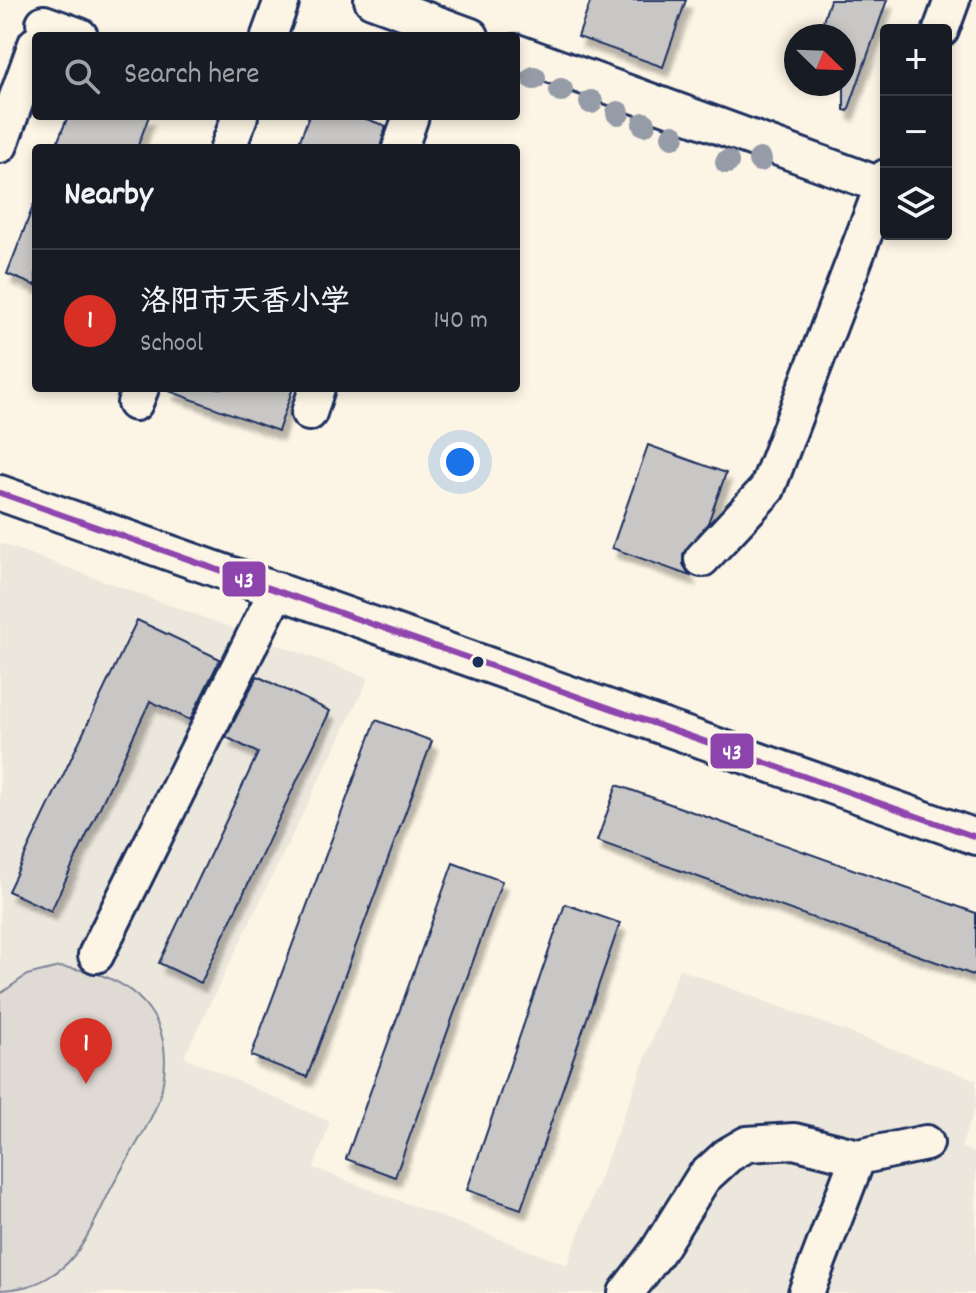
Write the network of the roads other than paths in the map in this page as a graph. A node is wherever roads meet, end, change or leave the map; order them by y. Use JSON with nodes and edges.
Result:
{"nodes":[{"id":1,"x":282,"y":0,"type":"edge"},
{"id":2,"x":372,"y":0,"type":"edge"},
{"id":3,"x":952,"y":0,"type":"edge"},
{"id":4,"x":943,"y":24,"type":"edge"},
{"id":5,"x":42,"y":26,"type":"edge"},
{"id":6,"x":65,"y":32,"type":"edge"},
{"id":7,"x":270,"y":32,"type":"edge"},
{"id":8,"x":449,"y":32,"type":"edge"},
{"id":9,"x":520,"y":53,"type":"edge"},
{"id":10,"x":32,"y":54,"type":"edge"},
{"id":11,"x":238,"y":120,"type":"edge"},
{"id":12,"x":410,"y":120,"type":"edge"},
{"id":13,"x":230,"y":144,"type":"edge"},
{"id":14,"x":401,"y":144,"type":"edge"},
{"id":15,"x":0,"y":145,"type":"edge"},
{"id":16,"x":880,"y":180,"type":"edge"},
{"id":17,"x":880,"y":192,"type":"edge"},
{"id":18,"x":0,"y":493,"type":"edge"},
{"id":19,"x":702,"y":559,"type":"dead end"},
{"id":20,"x":277,"y":590,"type":"junction"},
{"id":21,"x":976,"y":837,"type":"edge"},
{"id":22,"x":96,"y":955,"type":"dead end"},
{"id":23,"x":926,"y":1143,"type":"dead end"},
{"id":24,"x":858,"y":1157,"type":"junction"},
{"id":25,"x":626,"y":1293,"type":"edge"},
{"id":26,"x":806,"y":1293,"type":"edge"}],
"edges":[{"from":1,"to":7,"type":"street"},
{"from":2,"to":8,"type":"street"},
{"from":3,"to":4,"type":"street"},
{"from":5,"to":6,"type":"street"},
{"from":9,"to":16,"type":"street"},
{"from":10,"to":15,"type":"street"},
{"from":11,"to":13,"type":"street"},
{"from":12,"to":14,"type":"street"},
{"from":17,"to":19,"type":"street"},
{"from":18,"to":20,"type":"street"},
{"from":20,"to":21,"type":"street"},
{"from":20,"to":22,"type":"street"},
{"from":23,"to":24,"type":"street"},
{"from":24,"to":25,"type":"street"},
{"from":24,"to":26,"type":"street"}]}
